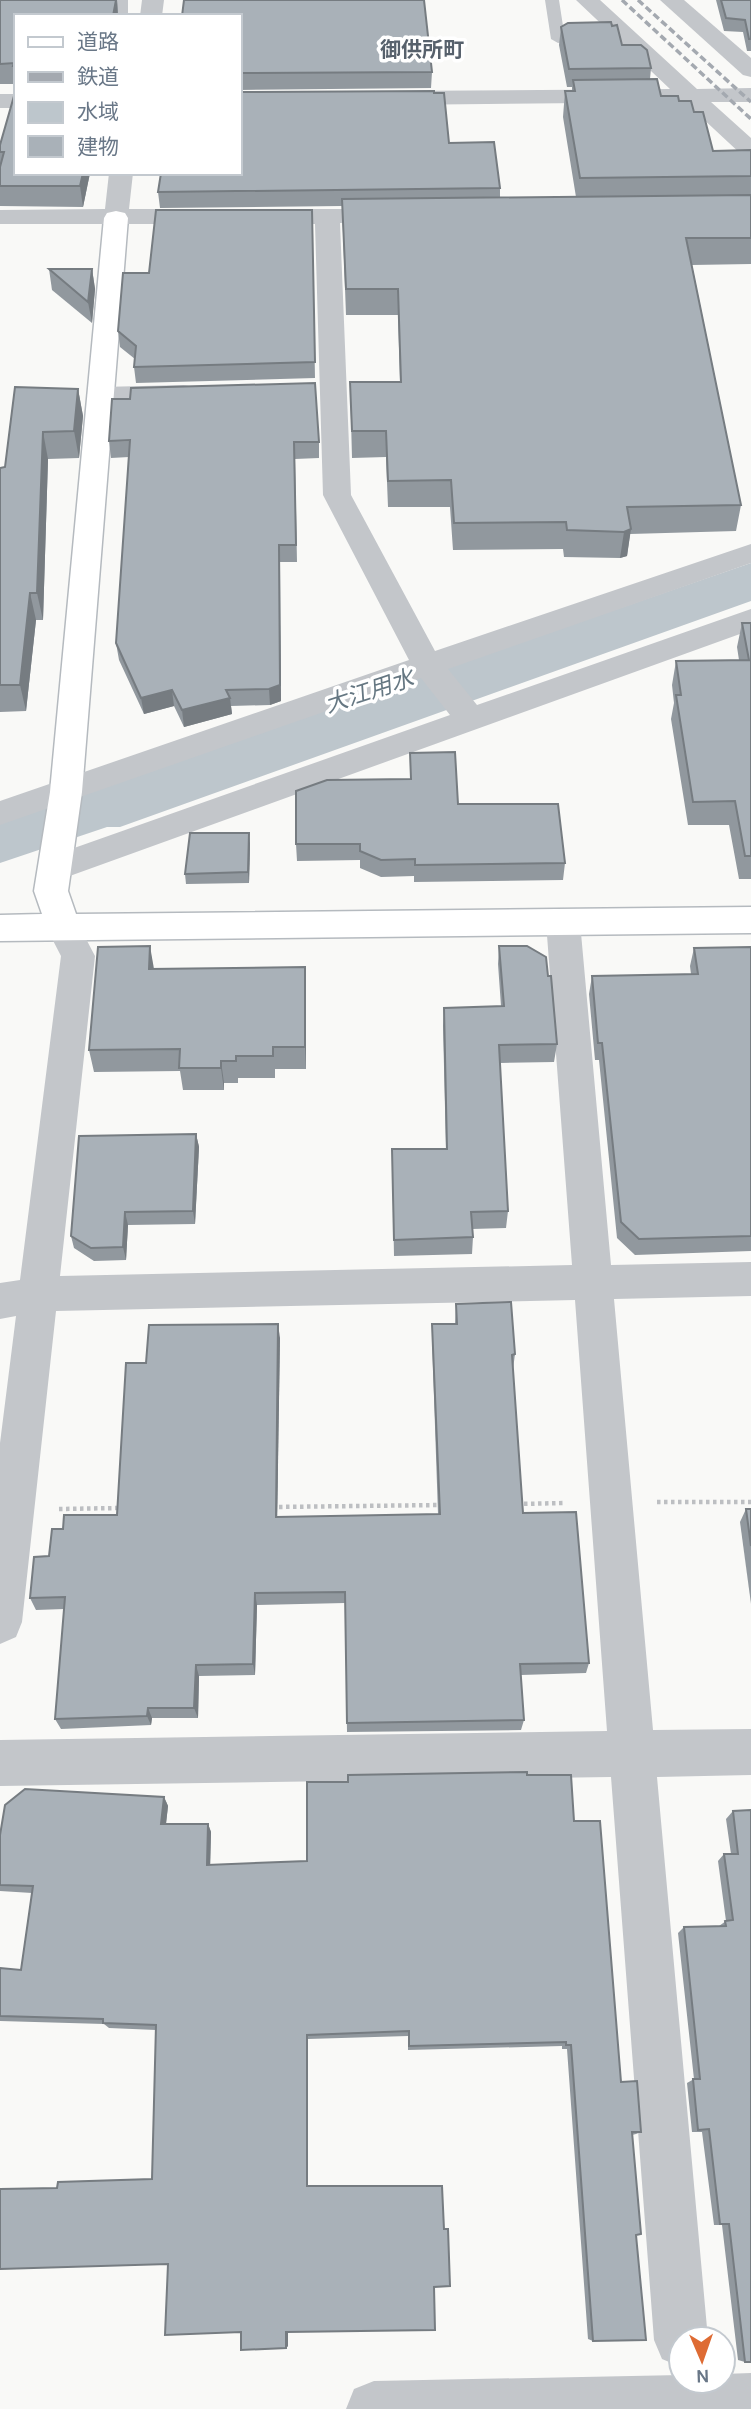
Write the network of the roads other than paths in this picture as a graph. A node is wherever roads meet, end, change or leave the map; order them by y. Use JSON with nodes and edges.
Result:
{"nodes":[{"id":1,"x":552,"y":0,"type":"edge"},
{"id":2,"x":587,"y":0,"type":"edge"},
{"id":3,"x":671,"y":0,"type":"edge"},
{"id":4,"x":558,"y":39,"type":"edge"},
{"id":5,"x":751,"y":70,"type":"edge"},
{"id":6,"x":751,"y":94,"type":"edge"},
{"id":7,"x":691,"y":95,"type":"junction"},
{"id":8,"x":365,"y":98,"type":"edge"},
{"id":9,"x":751,"y":152,"type":"edge"},
{"id":10,"x":121,"y":175,"type":"edge"},
{"id":11,"x":422,"y":216,"type":"edge"},
{"id":12,"x":0,"y":217,"type":"edge"},
{"id":13,"x":327,"y":217,"type":"junction"},
{"id":14,"x":116,"y":218,"type":"junction"},
{"id":15,"x":210,"y":392,"type":"edge"},
{"id":16,"x":101,"y":394,"type":"junction"},
{"id":17,"x":751,"y":553,"type":"edge"},
{"id":18,"x":751,"y":619,"type":"edge"},
{"id":19,"x":428,"y":666,"type":"junction"},
{"id":20,"x":466,"y":713,"type":"junction"},
{"id":21,"x":66,"y":794,"type":"junction"},
{"id":22,"x":0,"y":813,"type":"edge"},
{"id":23,"x":56,"y":858,"type":"junction"},
{"id":24,"x":751,"y":920,"type":"edge"},
{"id":25,"x":564,"y":922,"type":"junction"},
{"id":26,"x":0,"y":928,"type":"edge"},
{"id":27,"x":63,"y":928,"type":"junction"},
{"id":28,"x":751,"y":1279,"type":"edge"},
{"id":29,"x":593,"y":1283,"type":"junction"},
{"id":30,"x":38,"y":1294,"type":"junction"},
{"id":31,"x":0,"y":1301,"type":"edge"},
{"id":32,"x":0,"y":1622,"type":"edge"},
{"id":33,"x":751,"y":1752,"type":"edge"},
{"id":34,"x":633,"y":1753,"type":"junction"},
{"id":35,"x":0,"y":1763,"type":"edge"},
{"id":36,"x":680,"y":2325,"type":"edge"},
{"id":37,"x":686,"y":2398,"type":"edge"},
{"id":38,"x":751,"y":2401,"type":"edge"},
{"id":39,"x":374,"y":2409,"type":"edge"}],
"edges":[{"from":1,"to":4,"type":"lane"},
{"from":2,"to":7,"type":"street"},
{"from":3,"to":5,"type":"street"},
{"from":6,"to":7,"type":"street"},
{"from":7,"to":8,"type":"street"},
{"from":7,"to":9,"type":"street"},
{"from":10,"to":14,"type":"street"},
{"from":11,"to":13,"type":"street"},
{"from":12,"to":14,"type":"street"},
{"from":13,"to":14,"type":"street"},
{"from":13,"to":19,"type":"street"},
{"from":14,"to":16,"type":"street"},
{"from":15,"to":16,"type":"street"},
{"from":16,"to":21,"type":"street"},
{"from":17,"to":19,"type":"street"},
{"from":18,"to":20,"type":"street"},
{"from":19,"to":20,"type":"street"},
{"from":19,"to":21,"type":"street"},
{"from":20,"to":23,"type":"street"},
{"from":21,"to":22,"type":"street"},
{"from":21,"to":23,"type":"street"},
{"from":23,"to":27,"type":"street"},
{"from":24,"to":25,"type":"street"},
{"from":25,"to":27,"type":"street"},
{"from":25,"to":29,"type":"street"},
{"from":26,"to":27,"type":"street"},
{"from":27,"to":30,"type":"street"},
{"from":28,"to":29,"type":"street"},
{"from":29,"to":30,"type":"street"},
{"from":29,"to":34,"type":"street"},
{"from":30,"to":31,"type":"street"},
{"from":30,"to":32,"type":"street"},
{"from":33,"to":34,"type":"street"},
{"from":34,"to":35,"type":"street"},
{"from":34,"to":36,"type":"street"},
{"from":37,"to":38,"type":"street"},
{"from":37,"to":39,"type":"street"}]}
